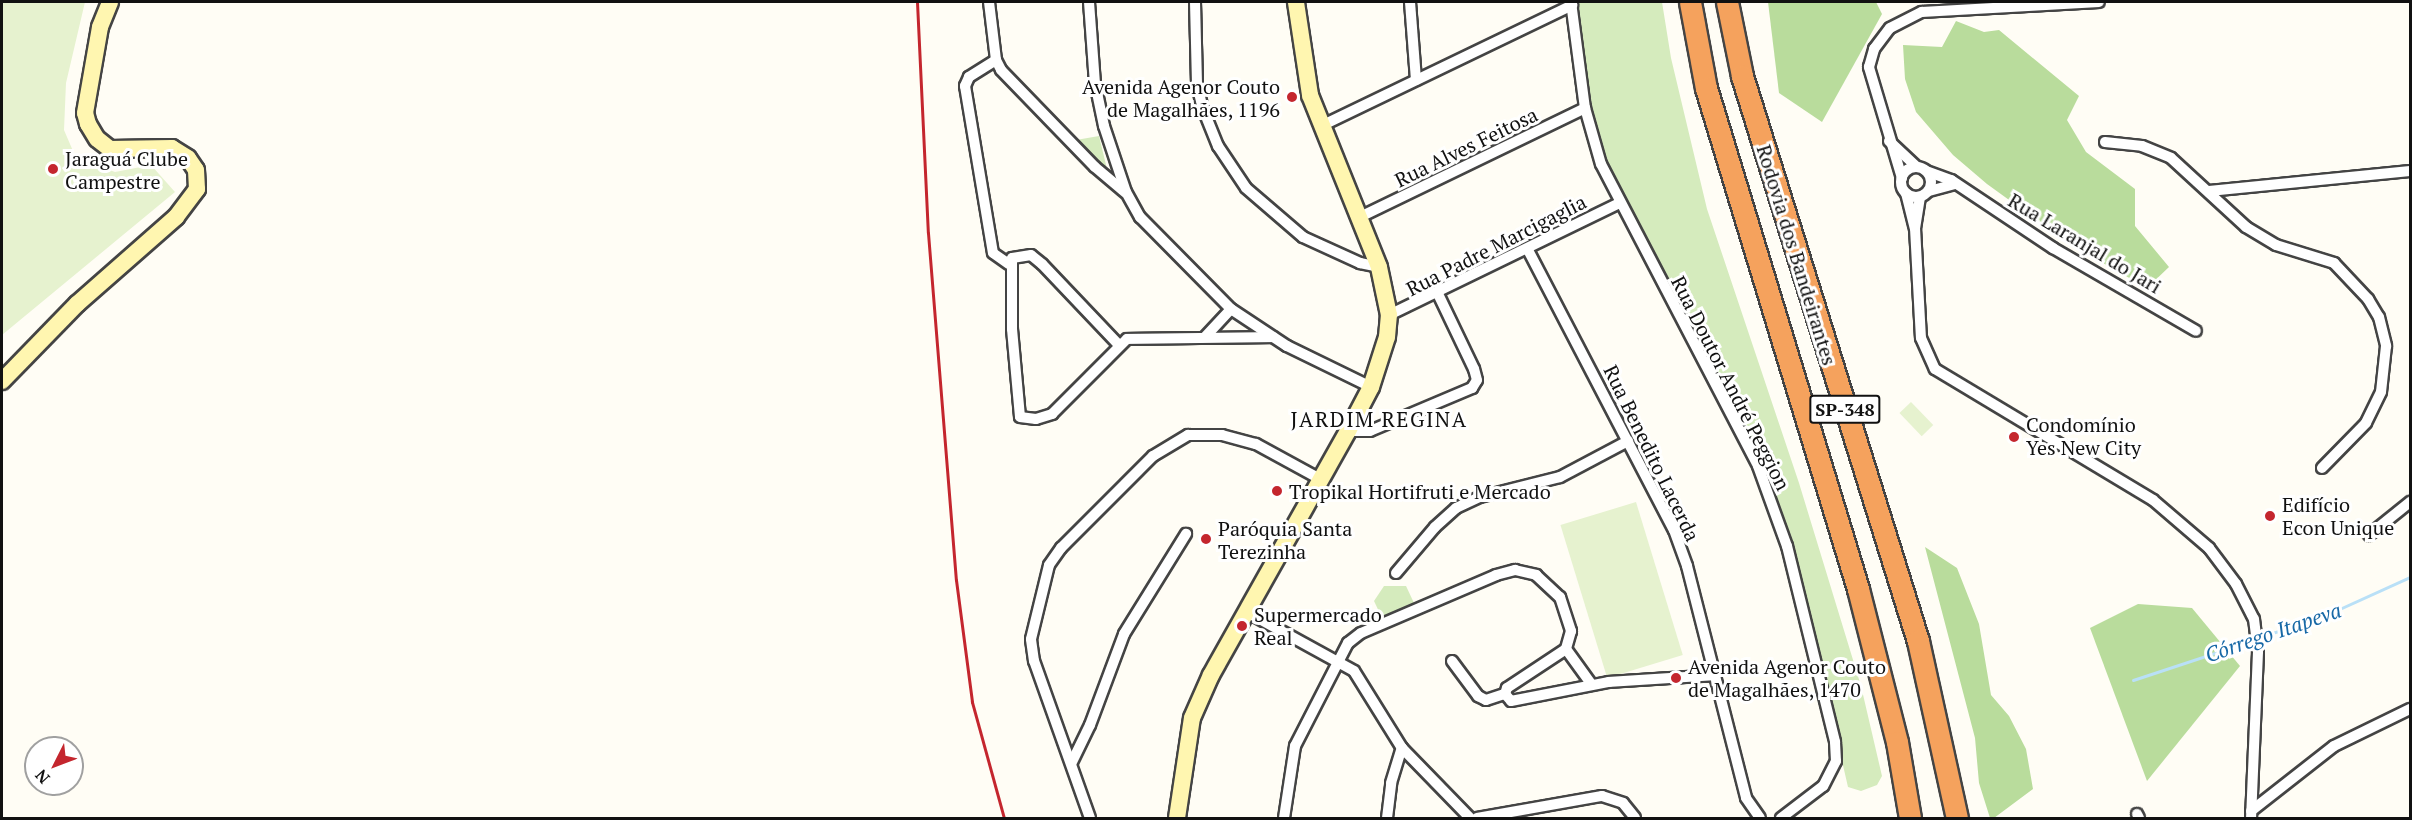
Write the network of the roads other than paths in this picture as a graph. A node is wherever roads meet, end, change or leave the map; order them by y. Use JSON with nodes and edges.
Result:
{"nodes":[{"id":1,"x":110,"y":2,"type":"edge"},
{"id":2,"x":989,"y":2,"type":"edge"},
{"id":3,"x":1089,"y":2,"type":"edge"},
{"id":4,"x":1195,"y":2,"type":"edge"},
{"id":5,"x":1296,"y":2,"type":"edge"},
{"id":6,"x":1410,"y":2,"type":"edge"},
{"id":7,"x":1689,"y":2,"type":"edge"},
{"id":8,"x":1727,"y":2,"type":"edge"},
{"id":9,"x":2099,"y":2,"type":"edge"},
{"id":10,"x":1571,"y":3,"type":"edge"},
{"id":11,"x":996,"y":60,"type":"junction"},
{"id":12,"x":1416,"y":80,"type":"junction"},
{"id":13,"x":1585,"y":108,"type":"junction"},
{"id":14,"x":1322,"y":126,"type":"junction"},
{"id":15,"x":1889,"y":141,"type":"junction"},
{"id":16,"x":2105,"y":142,"type":"dead end"},
{"id":17,"x":1922,"y":169,"type":"junction"},
{"id":18,"x":2410,"y":171,"type":"edge"},
{"id":19,"x":1902,"y":178,"type":"junction"},
{"id":20,"x":1956,"y":184,"type":"junction"},
{"id":21,"x":2209,"y":191,"type":"junction"},
{"id":22,"x":1126,"y":192,"type":"junction"},
{"id":23,"x":1906,"y":193,"type":"junction"},
{"id":24,"x":1924,"y":194,"type":"junction"},
{"id":25,"x":1618,"y":204,"type":"junction"},
{"id":26,"x":1362,"y":216,"type":"junction"},
{"id":27,"x":1916,"y":228,"type":"junction"},
{"id":28,"x":1528,"y":250,"type":"junction"},
{"id":29,"x":1009,"y":264,"type":"junction"},
{"id":30,"x":1379,"y":267,"type":"junction"},
{"id":31,"x":1438,"y":294,"type":"junction"},
{"id":32,"x":1231,"y":309,"type":"junction"},
{"id":33,"x":1389,"y":315,"type":"junction"},
{"id":34,"x":2196,"y":331,"type":"dead end"},
{"id":35,"x":1205,"y":336,"type":"junction"},
{"id":36,"x":1273,"y":337,"type":"junction"},
{"id":37,"x":1118,"y":344,"type":"junction"},
{"id":38,"x":2,"y":381,"type":"edge"},
{"id":39,"x":1371,"y":387,"type":"junction"},
{"id":40,"x":1348,"y":431,"type":"junction"},
{"id":41,"x":1628,"y":441,"type":"junction"},
{"id":42,"x":2322,"y":468,"type":"dead end"},
{"id":43,"x":1320,"y":479,"type":"junction"},
{"id":44,"x":2410,"y":502,"type":"edge"},
{"id":45,"x":1186,"y":534,"type":"dead end"},
{"id":46,"x":2369,"y":535,"type":"dead end"},
{"id":47,"x":1396,"y":573,"type":"dead end"},
{"id":48,"x":1245,"y":610,"type":"junction"},
{"id":49,"x":1566,"y":649,"type":"junction"},
{"id":50,"x":1338,"y":659,"type":"junction"},
{"id":51,"x":1452,"y":661,"type":"dead end"},
{"id":52,"x":1716,"y":675,"type":"junction"},
{"id":53,"x":1592,"y":685,"type":"junction"},
{"id":54,"x":1505,"y":694,"type":"junction"},
{"id":55,"x":2410,"y":709,"type":"edge"},
{"id":56,"x":1402,"y":748,"type":"junction"},
{"id":57,"x":1072,"y":762,"type":"junction"},
{"id":58,"x":2251,"y":815,"type":"edge"},
{"id":59,"x":1090,"y":819,"type":"edge"},
{"id":60,"x":1177,"y":819,"type":"edge"},
{"id":61,"x":1284,"y":819,"type":"edge"},
{"id":62,"x":1388,"y":819,"type":"edge"},
{"id":63,"x":1470,"y":819,"type":"edge"},
{"id":64,"x":1477,"y":819,"type":"edge"},
{"id":65,"x":1635,"y":819,"type":"edge"},
{"id":66,"x":1760,"y":819,"type":"edge"},
{"id":67,"x":1780,"y":819,"type":"edge"},
{"id":68,"x":1910,"y":819,"type":"edge"},
{"id":69,"x":1957,"y":819,"type":"edge"}],
"edges":[{"from":1,"to":38,"type":"street"},
{"from":2,"to":11,"type":"street"},
{"from":3,"to":22,"type":"street"},
{"from":4,"to":30,"type":"street"},
{"from":5,"to":14,"type":"street"},
{"from":6,"to":12,"type":"street"},
{"from":7,"to":68,"type":"highway","name":"Rodovia dos Bandeirantes","number":"SP-348"},
{"from":8,"to":69,"type":"highway","name":"Rodovia dos Bandeirantes","number":"SP-348"},
{"from":9,"to":15,"type":"street"},
{"from":10,"to":12,"type":"street"},
{"from":10,"to":13,"type":"street","name":"Rua Doutor André Peggion"},
{"from":11,"to":22,"type":"street"},
{"from":11,"to":29,"type":"street"},
{"from":12,"to":14,"type":"street"},
{"from":13,"to":25,"type":"street","name":"Rua Doutor André Peggion"},
{"from":13,"to":26,"type":"street","name":"Rua Alves Feitosa"},
{"from":14,"to":26,"type":"street"},
{"from":15,"to":17,"type":"street","name":"Rua Laranjal do Jari"},
{"from":15,"to":19,"type":"street"},
{"from":16,"to":21,"type":"street"},
{"from":17,"to":19,"type":"street"},
{"from":17,"to":20,"type":"street","name":"Rua Laranjal do Jari"},
{"from":17,"to":24,"type":"street"},
{"from":18,"to":21,"type":"street"},
{"from":19,"to":23,"type":"street"},
{"from":20,"to":24,"type":"street"},
{"from":20,"to":34,"type":"street","name":"Rua Laranjal do Jari"},
{"from":21,"to":42,"type":"street"},
{"from":22,"to":32,"type":"street"},
{"from":23,"to":24,"type":"street"},
{"from":23,"to":27,"type":"street"},
{"from":24,"to":27,"type":"street"},
{"from":25,"to":28,"type":"street","name":"Rua Padre Marcigaglia"},
{"from":25,"to":67,"type":"street","name":"Rua Doutor André Peggion"},
{"from":26,"to":30,"type":"street"},
{"from":27,"to":58,"type":"street"},
{"from":28,"to":31,"type":"street","name":"Rua Padre Marcigaglia"},
{"from":28,"to":41,"type":"street","name":"Rua Benedito Lacerda"},
{"from":29,"to":37,"type":"street"},
{"from":29,"to":37,"type":"street"},
{"from":30,"to":33,"type":"street"},
{"from":31,"to":33,"type":"street","name":"Rua Padre Marcigaglia"},
{"from":31,"to":40,"type":"street"},
{"from":32,"to":35,"type":"street"},
{"from":32,"to":36,"type":"street"},
{"from":33,"to":39,"type":"street"},
{"from":35,"to":36,"type":"street"},
{"from":35,"to":37,"type":"street"},
{"from":36,"to":39,"type":"street"},
{"from":39,"to":40,"type":"street"},
{"from":40,"to":43,"type":"street"},
{"from":41,"to":47,"type":"street"},
{"from":41,"to":52,"type":"street","name":"Rua Benedito Lacerda"},
{"from":43,"to":48,"type":"street"},
{"from":43,"to":57,"type":"street"},
{"from":44,"to":46,"type":"street"},
{"from":45,"to":57,"type":"street"},
{"from":48,"to":50,"type":"street"},
{"from":48,"to":60,"type":"street"},
{"from":49,"to":50,"type":"street"},
{"from":49,"to":53,"type":"street"},
{"from":49,"to":54,"type":"street"},
{"from":50,"to":56,"type":"street"},
{"from":50,"to":61,"type":"street"},
{"from":51,"to":54,"type":"street"},
{"from":52,"to":53,"type":"street"},
{"from":52,"to":66,"type":"street","name":"Rua Benedito Lacerda"},
{"from":53,"to":54,"type":"street"},
{"from":55,"to":58,"type":"street"},
{"from":56,"to":62,"type":"street"},
{"from":56,"to":63,"type":"street"},
{"from":57,"to":59,"type":"street"},
{"from":64,"to":65,"type":"street"}]}
